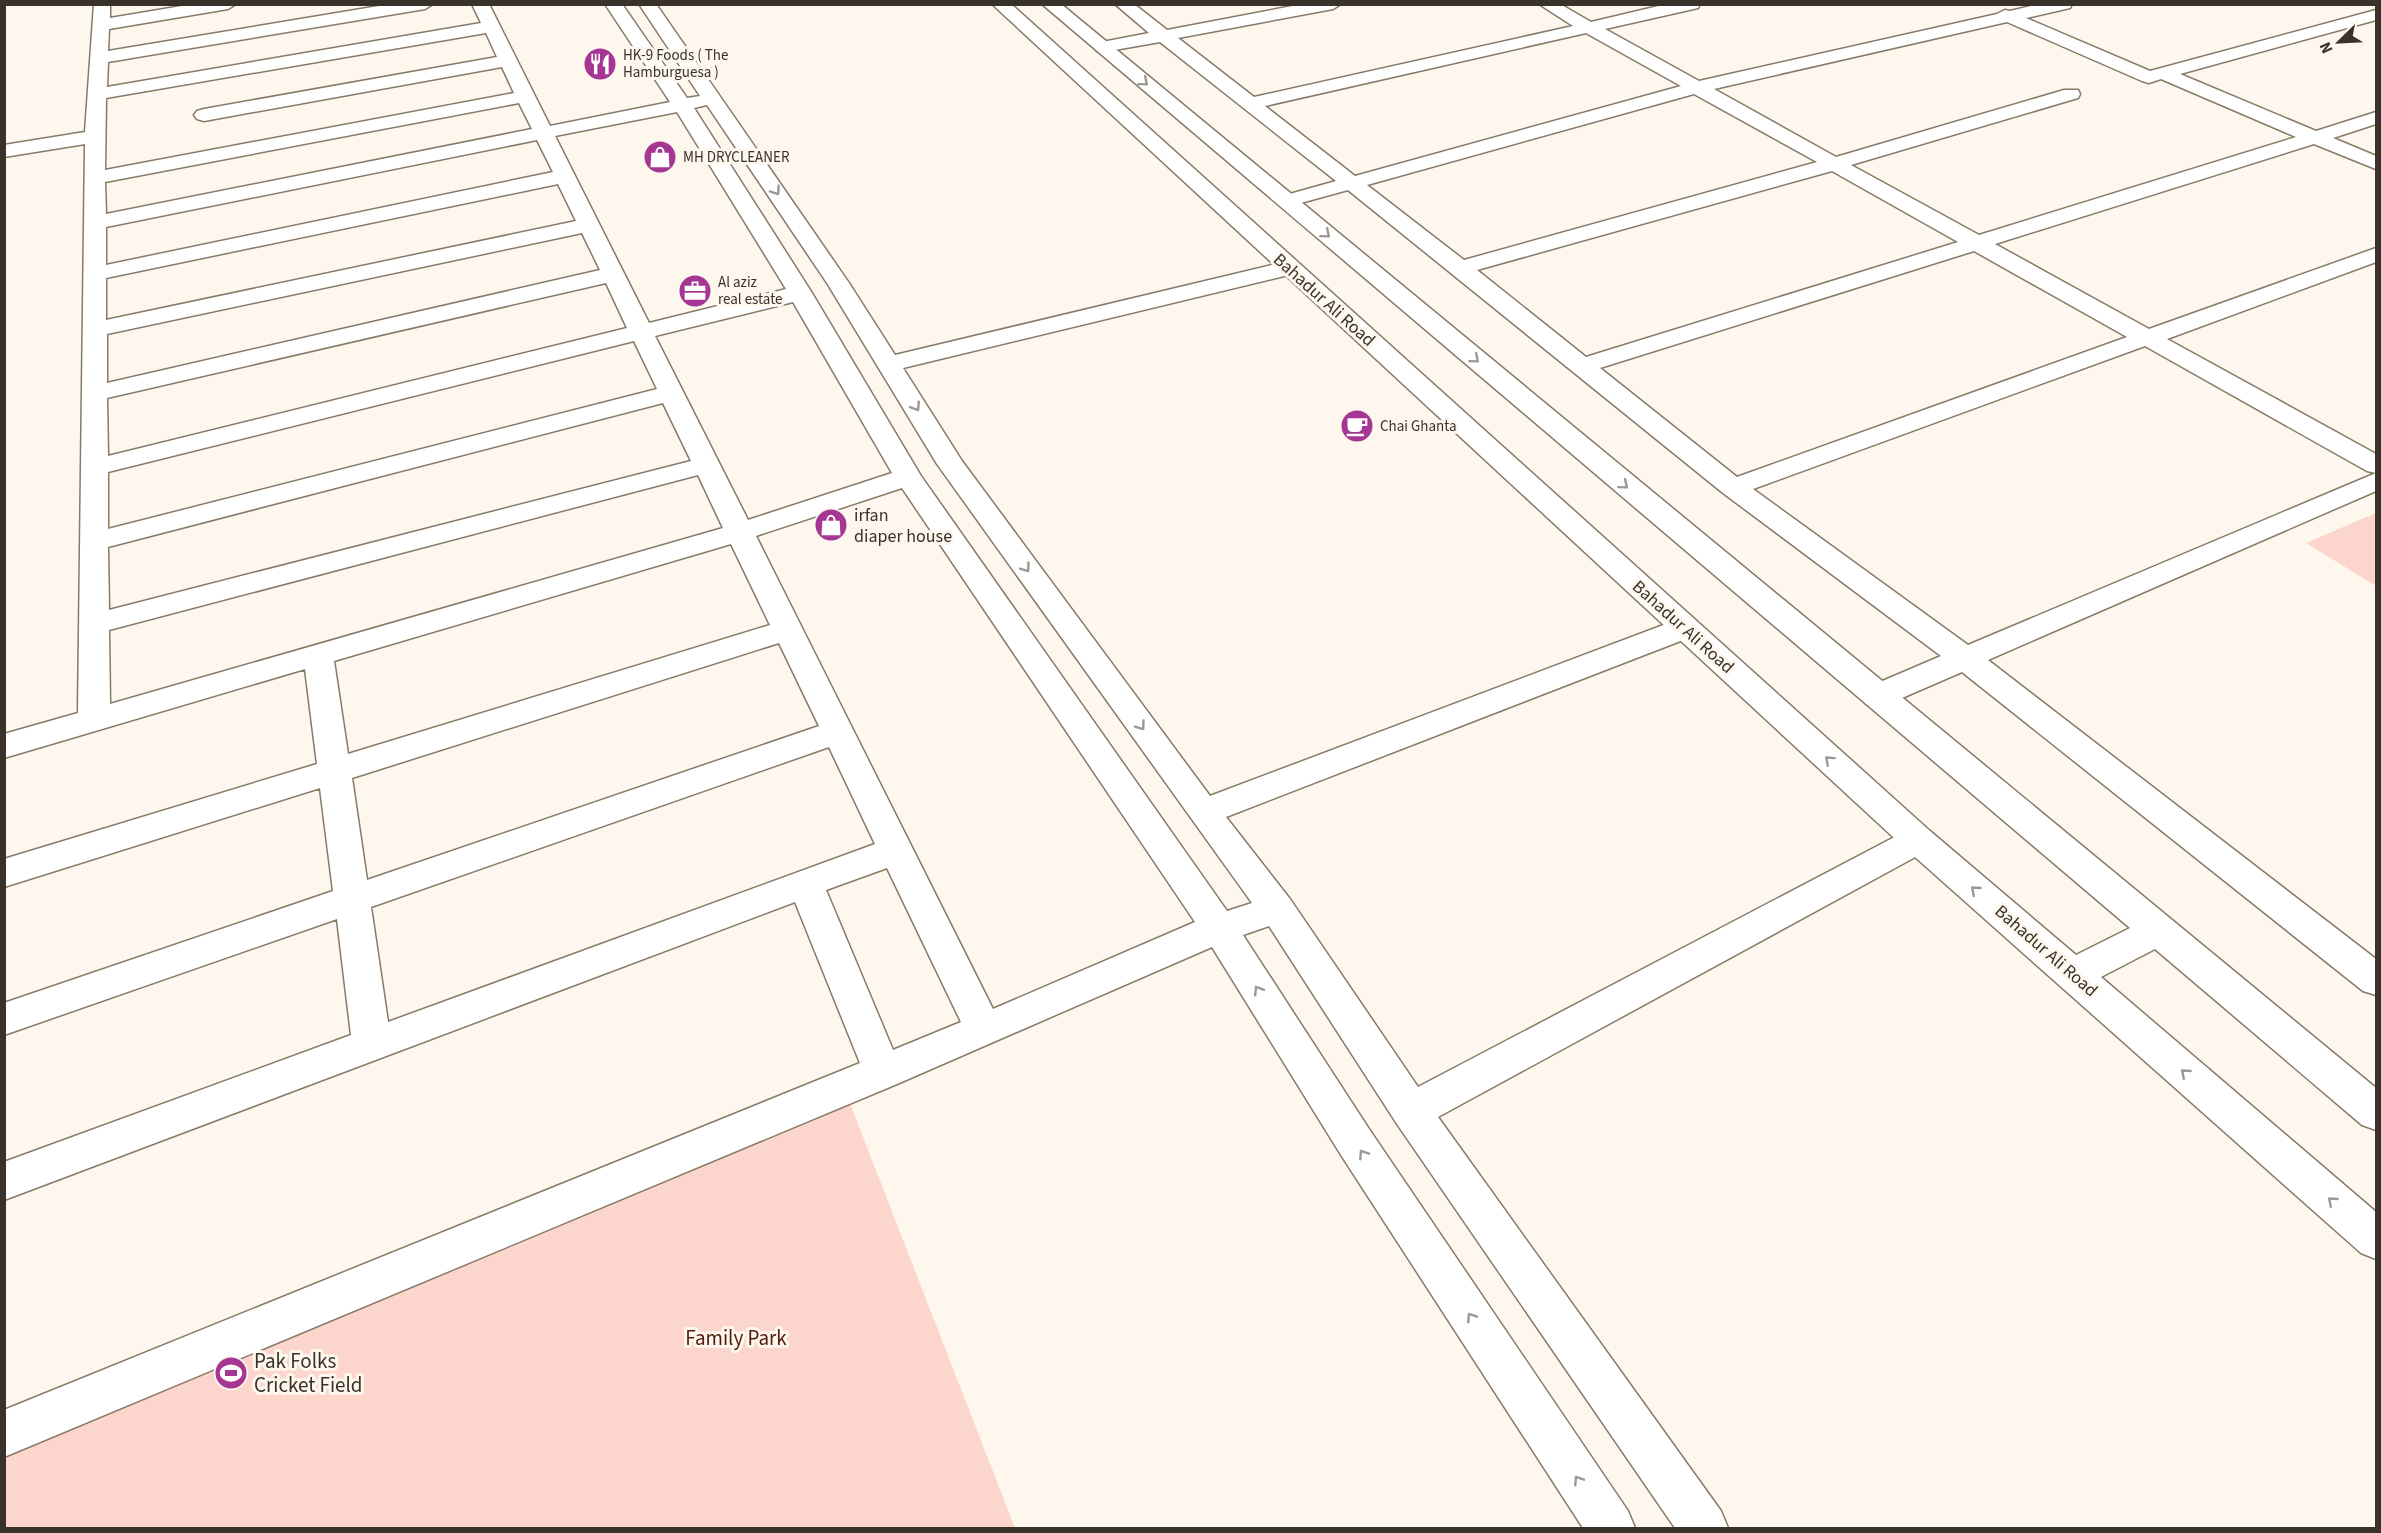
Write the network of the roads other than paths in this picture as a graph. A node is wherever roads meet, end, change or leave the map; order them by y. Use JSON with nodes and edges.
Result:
{"nodes":[{"id":1,"x":228,"y":4,"type":"edge"},
{"id":2,"x":426,"y":4,"type":"edge"},
{"id":3,"x":613,"y":4,"type":"edge"},
{"id":4,"x":647,"y":4,"type":"edge"},
{"id":5,"x":1000,"y":4,"type":"edge"},
{"id":6,"x":1050,"y":4,"type":"edge"},
{"id":7,"x":1123,"y":4,"type":"edge"},
{"id":8,"x":1333,"y":4,"type":"edge"},
{"id":9,"x":1547,"y":4,"type":"edge"},
{"id":10,"x":1692,"y":4,"type":"edge"},
{"id":11,"x":1982,"y":4,"type":"edge"},
{"id":12,"x":2064,"y":4,"type":"edge"},
{"id":13,"x":101,"y":14,"type":"edge"},
{"id":14,"x":2376,"y":15,"type":"edge"},
{"id":15,"x":486,"y":16,"type":"edge"},
{"id":16,"x":2012,"y":17,"type":"junction"},
{"id":17,"x":1589,"y":28,"type":"junction"},
{"id":18,"x":1164,"y":37,"type":"junction"},
{"id":19,"x":1103,"y":47,"type":"junction"},
{"id":20,"x":99,"y":58,"type":"junction"},
{"id":21,"x":508,"y":60,"type":"junction"},
{"id":22,"x":2162,"y":73,"type":"junction"},
{"id":23,"x":200,"y":76,"type":"junction"},
{"id":24,"x":1694,"y":88,"type":"junction"},
{"id":25,"x":97,"y":94,"type":"junction"},
{"id":26,"x":2071,"y":94,"type":"dead end"},
{"id":27,"x":526,"y":96,"type":"junction"},
{"id":28,"x":714,"y":99,"type":"junction"},
{"id":29,"x":1250,"y":104,"type":"junction"},
{"id":30,"x":682,"y":105,"type":"junction"},
{"id":31,"x":204,"y":115,"type":"junction"},
{"id":32,"x":2376,"y":118,"type":"edge"},
{"id":33,"x":544,"y":134,"type":"junction"},
{"id":34,"x":95,"y":135,"type":"junction"},
{"id":35,"x":2315,"y":137,"type":"junction"},
{"id":36,"x":4,"y":151,"type":"edge"},
{"id":37,"x":209,"y":156,"type":"junction"},
{"id":38,"x":2376,"y":163,"type":"edge"},
{"id":39,"x":1833,"y":164,"type":"junction"},
{"id":40,"x":565,"y":176,"type":"junction"},
{"id":41,"x":94,"y":178,"type":"junction"},
{"id":42,"x":1351,"y":183,"type":"junction"},
{"id":43,"x":1286,"y":201,"type":"junction"},
{"id":44,"x":95,"y":223,"type":"junction"},
{"id":45,"x":590,"y":225,"type":"junction"},
{"id":46,"x":1975,"y":243,"type":"junction"},
{"id":47,"x":2376,"y":255,"type":"edge"},
{"id":48,"x":1289,"y":268,"type":"junction"},
{"id":49,"x":1460,"y":268,"type":"junction"},
{"id":50,"x":94,"y":274,"type":"junction"},
{"id":51,"x":614,"y":274,"type":"junction"},
{"id":52,"x":800,"y":293,"type":"junction"},
{"id":53,"x":94,"y":330,"type":"junction"},
{"id":54,"x":641,"y":331,"type":"junction"},
{"id":55,"x":2145,"y":337,"type":"junction"},
{"id":56,"x":889,"y":364,"type":"junction"},
{"id":57,"x":1583,"y":366,"type":"junction"},
{"id":58,"x":94,"y":393,"type":"junction"},
{"id":59,"x":672,"y":393,"type":"junction"},
{"id":60,"x":707,"y":465,"type":"junction"},
{"id":61,"x":2376,"y":465,"type":"edge"},
{"id":62,"x":94,"y":467,"type":"junction"},
{"id":63,"x":908,"y":477,"type":"junction"},
{"id":64,"x":2376,"y":481,"type":"edge"},
{"id":65,"x":1733,"y":487,"type":"junction"},
{"id":66,"x":740,"y":532,"type":"junction"},
{"id":67,"x":94,"y":542,"type":"junction"},
{"id":68,"x":94,"y":624,"type":"junction"},
{"id":69,"x":1685,"y":628,"type":"junction"},
{"id":70,"x":788,"y":630,"type":"junction"},
{"id":71,"x":318,"y":654,"type":"junction"},
{"id":72,"x":1966,"y":659,"type":"junction"},
{"id":73,"x":1877,"y":696,"type":"junction"},
{"id":74,"x":94,"y":720,"type":"junction"},
{"id":75,"x":838,"y":732,"type":"junction"},
{"id":76,"x":4,"y":746,"type":"edge"},
{"id":77,"x":332,"y":771,"type":"junction"},
{"id":78,"x":1204,"y":812,"type":"junction"},
{"id":79,"x":1918,"y":840,"type":"junction"},
{"id":80,"x":896,"y":850,"type":"junction"},
{"id":81,"x":4,"y":873,"type":"edge"},
{"id":82,"x":806,"y":885,"type":"junction"},
{"id":83,"x":353,"y":899,"type":"junction"},
{"id":84,"x":1277,"y":909,"type":"junction"},
{"id":85,"x":1219,"y":928,"type":"junction"},
{"id":86,"x":2158,"y":930,"type":"junction"},
{"id":87,"x":2072,"y":974,"type":"junction"},
{"id":88,"x":2376,"y":980,"type":"edge"},
{"id":89,"x":4,"y":1019,"type":"edge"},
{"id":90,"x":984,"y":1030,"type":"junction"},
{"id":91,"x":372,"y":1045,"type":"junction"},
{"id":92,"x":883,"y":1072,"type":"junction"},
{"id":93,"x":1411,"y":1111,"type":"junction"},
{"id":94,"x":2376,"y":1112,"type":"edge"},
{"id":95,"x":4,"y":1181,"type":"edge"},
{"id":96,"x":2376,"y":1239,"type":"edge"},
{"id":97,"x":4,"y":1434,"type":"edge"},
{"id":98,"x":1611,"y":1528,"type":"edge"},
{"id":99,"x":1704,"y":1528,"type":"edge"}],
"edges":[{"from":1,"to":13,"type":"street"},
{"from":2,"to":20,"type":"street"},
{"from":3,"to":30,"type":"street"},
{"from":4,"to":28,"type":"street"},
{"from":5,"to":48,"type":"street","name":"Bahadur Ali Road"},
{"from":6,"to":19,"type":"street"},
{"from":7,"to":18,"type":"street"},
{"from":8,"to":18,"type":"street"},
{"from":9,"to":17,"type":"street"},
{"from":10,"to":17,"type":"street"},
{"from":11,"to":16,"type":"street"},
{"from":12,"to":16,"type":"street"},
{"from":13,"to":20,"type":"street"},
{"from":14,"to":22,"type":"street"},
{"from":15,"to":21,"type":"street"},
{"from":15,"to":23,"type":"street"},
{"from":16,"to":22,"type":"street"},
{"from":16,"to":24,"type":"street"},
{"from":17,"to":24,"type":"street"},
{"from":17,"to":29,"type":"street"},
{"from":18,"to":19,"type":"street"},
{"from":18,"to":29,"type":"street"},
{"from":19,"to":43,"type":"street","one_way":true},
{"from":20,"to":25,"type":"street"},
{"from":21,"to":27,"type":"street"},
{"from":21,"to":31,"type":"street"},
{"from":22,"to":35,"type":"street"},
{"from":23,"to":25,"type":"street"},
{"from":23,"to":31,"type":"street"},
{"from":24,"to":39,"type":"street"},
{"from":24,"to":42,"type":"street"},
{"from":25,"to":34,"type":"street"},
{"from":26,"to":39,"type":"street"},
{"from":27,"to":33,"type":"street"},
{"from":27,"to":37,"type":"street"},
{"from":28,"to":30,"type":"street"},
{"from":28,"to":56,"type":"street","one_way":true},
{"from":29,"to":42,"type":"street"},
{"from":30,"to":33,"type":"street"},
{"from":30,"to":52,"type":"street"},
{"from":31,"to":37,"type":"street"},
{"from":32,"to":35,"type":"street"},
{"from":33,"to":40,"type":"street"},
{"from":33,"to":44,"type":"street"},
{"from":34,"to":36,"type":"street"},
{"from":34,"to":41,"type":"street"},
{"from":35,"to":38,"type":"street"},
{"from":35,"to":46,"type":"street"},
{"from":37,"to":41,"type":"street"},
{"from":39,"to":46,"type":"street"},
{"from":39,"to":49,"type":"street"},
{"from":40,"to":45,"type":"street"},
{"from":40,"to":50,"type":"street"},
{"from":41,"to":44,"type":"street"},
{"from":42,"to":43,"type":"street"},
{"from":42,"to":49,"type":"street"},
{"from":43,"to":73,"type":"street","one_way":true},
{"from":44,"to":50,"type":"street"},
{"from":45,"to":51,"type":"street"},
{"from":45,"to":53,"type":"street"},
{"from":46,"to":55,"type":"street"},
{"from":46,"to":57,"type":"street"},
{"from":47,"to":55,"type":"street"},
{"from":48,"to":56,"type":"street"},
{"from":48,"to":69,"type":"street","name":"Bahadur Ali Road"},
{"from":49,"to":57,"type":"street"},
{"from":50,"to":53,"type":"street"},
{"from":51,"to":54,"type":"street"},
{"from":51,"to":58,"type":"street"},
{"from":52,"to":54,"type":"street"},
{"from":52,"to":63,"type":"street"},
{"from":53,"to":58,"type":"street"},
{"from":54,"to":59,"type":"street"},
{"from":54,"to":62,"type":"street"},
{"from":55,"to":61,"type":"street"},
{"from":55,"to":65,"type":"street"},
{"from":56,"to":78,"type":"street","one_way":true},
{"from":57,"to":65,"type":"street"},
{"from":58,"to":62,"type":"street"},
{"from":59,"to":60,"type":"street"},
{"from":59,"to":67,"type":"street"},
{"from":60,"to":66,"type":"street"},
{"from":60,"to":68,"type":"street"},
{"from":62,"to":67,"type":"street"},
{"from":63,"to":66,"type":"street"},
{"from":63,"to":85,"type":"street"},
{"from":64,"to":72,"type":"street"},
{"from":65,"to":72,"type":"street"},
{"from":66,"to":70,"type":"street"},
{"from":66,"to":71,"type":"street"},
{"from":67,"to":68,"type":"street"},
{"from":68,"to":74,"type":"street"},
{"from":69,"to":78,"type":"street"},
{"from":79,"to":69,"type":"street","name":"Bahadur Ali Road","one_way":true},
{"from":70,"to":75,"type":"street"},
{"from":70,"to":77,"type":"street"},
{"from":71,"to":74,"type":"street"},
{"from":71,"to":77,"type":"street"},
{"from":72,"to":73,"type":"street"},
{"from":72,"to":88,"type":"street"},
{"from":73,"to":86,"type":"street"},
{"from":74,"to":76,"type":"street"},
{"from":75,"to":80,"type":"street"},
{"from":75,"to":83,"type":"street"},
{"from":77,"to":81,"type":"street"},
{"from":77,"to":83,"type":"street"},
{"from":78,"to":84,"type":"street"},
{"from":87,"to":79,"type":"street","name":"Bahadur Ali Road","one_way":true},
{"from":79,"to":93,"type":"street"},
{"from":80,"to":82,"type":"street"},
{"from":80,"to":90,"type":"street"},
{"from":82,"to":91,"type":"street"},
{"from":82,"to":92,"type":"street"},
{"from":83,"to":89,"type":"street"},
{"from":83,"to":91,"type":"street"},
{"from":84,"to":85,"type":"street"},
{"from":84,"to":93,"type":"street"},
{"from":85,"to":90,"type":"street"},
{"from":98,"to":85,"type":"street","one_way":true},
{"from":86,"to":87,"type":"street"},
{"from":86,"to":94,"type":"street"},
{"from":96,"to":87,"type":"street","name":"Bahadur Ali Road","one_way":true},
{"from":90,"to":92,"type":"street"},
{"from":91,"to":95,"type":"street"},
{"from":92,"to":97,"type":"street"},
{"from":93,"to":99,"type":"street"}]}
